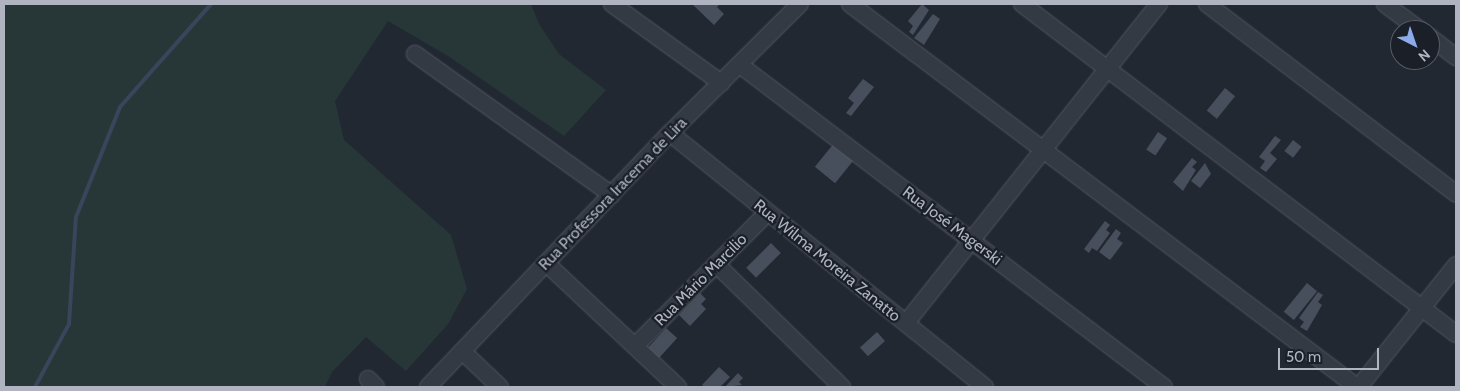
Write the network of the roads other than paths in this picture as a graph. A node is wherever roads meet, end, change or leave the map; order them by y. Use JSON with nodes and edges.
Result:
{"nodes":[{"id":1,"x":612,"y":4,"type":"edge"},
{"id":2,"x":800,"y":4,"type":"edge"},
{"id":3,"x":850,"y":4,"type":"edge"},
{"id":4,"x":1022,"y":4,"type":"edge"},
{"id":5,"x":1159,"y":4,"type":"edge"},
{"id":6,"x":1207,"y":4,"type":"edge"},
{"id":7,"x":1385,"y":4,"type":"edge"},
{"id":8,"x":1407,"y":20,"type":"edge"},
{"id":9,"x":1440,"y":45,"type":"edge"},
{"id":10,"x":415,"y":54,"type":"dead end"},
{"id":11,"x":1456,"y":57,"type":"edge"},
{"id":12,"x":740,"y":65,"type":"junction"},
{"id":13,"x":1108,"y":70,"type":"junction"},
{"id":14,"x":721,"y":83,"type":"junction"},
{"id":15,"x":670,"y":133,"type":"junction"},
{"id":16,"x":1045,"y":148,"type":"junction"},
{"id":17,"x":1456,"y":194,"type":"edge"},
{"id":18,"x":612,"y":195,"type":"junction"},
{"id":19,"x":767,"y":213,"type":"junction"},
{"id":20,"x":972,"y":241,"type":"junction"},
{"id":21,"x":546,"y":263,"type":"junction"},
{"id":22,"x":716,"y":264,"type":"junction"},
{"id":23,"x":1456,"y":264,"type":"edge"},
{"id":24,"x":1421,"y":308,"type":"junction"},
{"id":25,"x":906,"y":323,"type":"junction"},
{"id":26,"x":1456,"y":334,"type":"edge"},
{"id":27,"x":635,"y":346,"type":"junction"},
{"id":28,"x":462,"y":351,"type":"junction"},
{"id":29,"x":428,"y":387,"type":"edge"},
{"id":30,"x":500,"y":387,"type":"edge"},
{"id":31,"x":678,"y":387,"type":"edge"},
{"id":32,"x":842,"y":387,"type":"edge"},
{"id":33,"x":985,"y":387,"type":"edge"},
{"id":34,"x":1164,"y":387,"type":"edge"},
{"id":35,"x":1358,"y":387,"type":"edge"}],
"edges":[{"from":1,"to":14,"type":"street"},
{"from":2,"to":12,"type":"street","name":"Rua Professora Iracema de Lira"},
{"from":3,"to":16,"type":"street"},
{"from":4,"to":13,"type":"street"},
{"from":5,"to":13,"type":"street"},
{"from":6,"to":17,"type":"street"},
{"from":7,"to":8,"type":"street"},
{"from":9,"to":11,"type":"street"},
{"from":10,"to":18,"type":"street"},
{"from":12,"to":14,"type":"street","name":"Rua Professora Iracema de Lira"},
{"from":12,"to":20,"type":"street","name":"Rua José Magerski"},
{"from":13,"to":16,"type":"street"},
{"from":13,"to":24,"type":"street"},
{"from":14,"to":15,"type":"street","name":"Rua Professora Iracema de Lira"},
{"from":15,"to":18,"type":"street","name":"Rua Professora Iracema de Lira"},
{"from":15,"to":19,"type":"street","name":"Rua Wilma Moreira Zanatto"},
{"from":16,"to":20,"type":"street"},
{"from":16,"to":35,"type":"street"},
{"from":18,"to":21,"type":"street","name":"Rua Professora Iracema de Lira"},
{"from":19,"to":22,"type":"street","name":"Rua Mário Marcilio"},
{"from":19,"to":25,"type":"street","name":"Rua Wilma Moreira Zanatto"},
{"from":20,"to":25,"type":"street"},
{"from":20,"to":34,"type":"street","name":"Rua José Magerski"},
{"from":21,"to":27,"type":"street"},
{"from":21,"to":28,"type":"street","name":"Rua Professora Iracema de Lira"},
{"from":22,"to":27,"type":"street","name":"Rua Mário Marcilio"},
{"from":22,"to":32,"type":"street"},
{"from":23,"to":24,"type":"street"},
{"from":24,"to":26,"type":"street"},
{"from":24,"to":35,"type":"street"},
{"from":25,"to":33,"type":"street","name":"Rua Wilma Moreira Zanatto"},
{"from":27,"to":31,"type":"street"},
{"from":28,"to":29,"type":"street","name":"Rua Professora Iracema de Lira"},
{"from":28,"to":30,"type":"street"}]}
